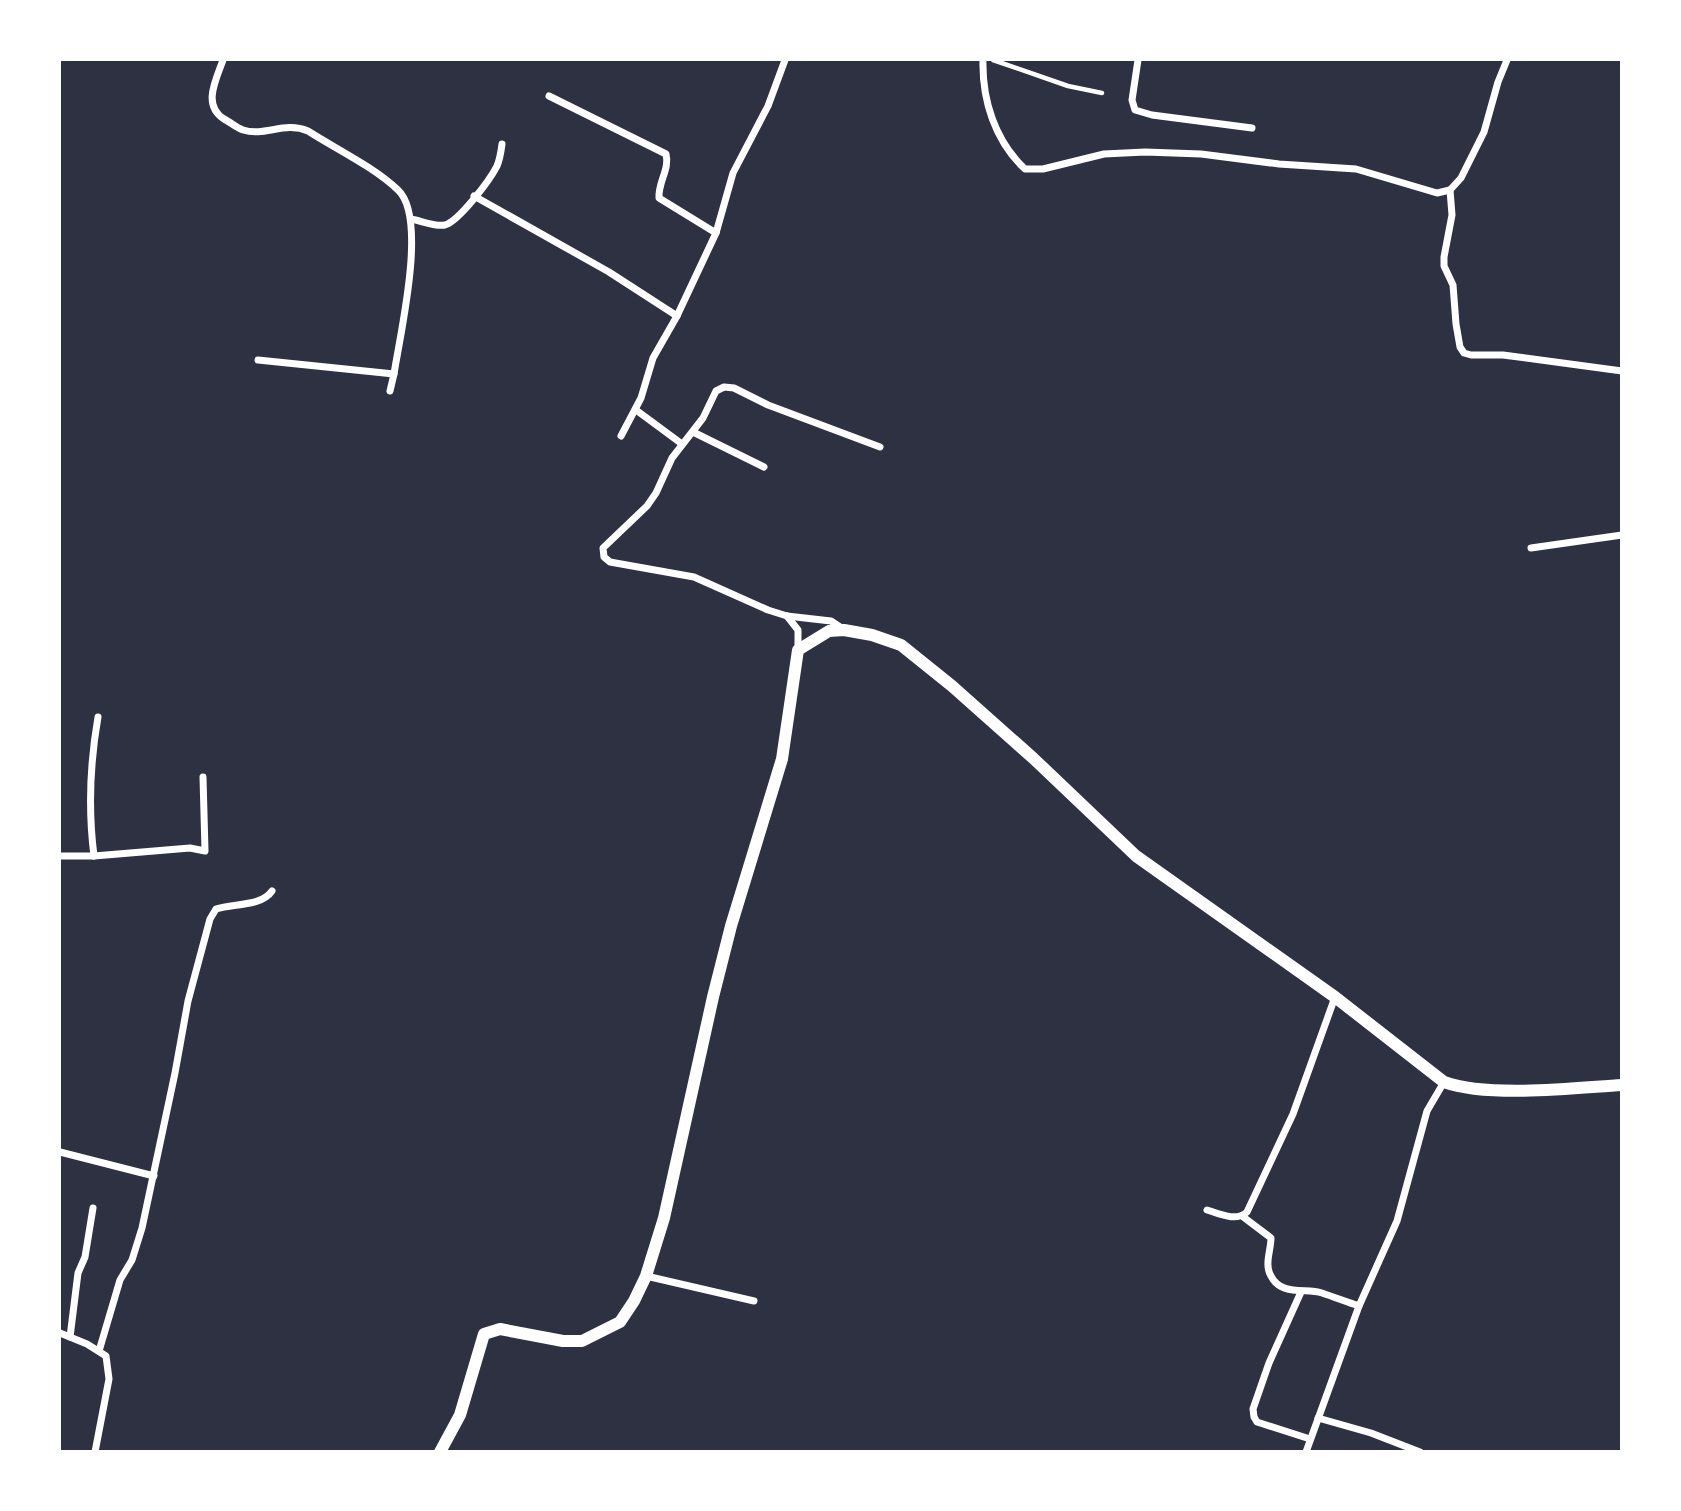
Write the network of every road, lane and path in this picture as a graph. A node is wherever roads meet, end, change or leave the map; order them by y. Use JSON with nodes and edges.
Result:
{"nodes":[{"id":1,"x":223,"y":60,"type":"edge"},
{"id":2,"x":785,"y":60,"type":"edge"},
{"id":3,"x":983,"y":60,"type":"edge"},
{"id":4,"x":993,"y":60,"type":"edge"},
{"id":5,"x":1138,"y":60,"type":"edge"},
{"id":6,"x":1507,"y":60,"type":"edge"},
{"id":7,"x":1102,"y":93,"type":"dead end"},
{"id":8,"x":549,"y":96,"type":"dead end"},
{"id":9,"x":1252,"y":128,"type":"dead end"},
{"id":10,"x":502,"y":144,"type":"dead end"},
{"id":11,"x":1450,"y":190,"type":"junction"},
{"id":12,"x":474,"y":196,"type":"junction"},
{"id":13,"x":411,"y":219,"type":"junction"},
{"id":14,"x":716,"y":233,"type":"junction"},
{"id":15,"x":677,"y":316,"type":"junction"},
{"id":16,"x":258,"y":360,"type":"dead end"},
{"id":17,"x":1622,"y":371,"type":"edge"},
{"id":18,"x":394,"y":374,"type":"junction"},
{"id":19,"x":390,"y":391,"type":"dead end"},
{"id":20,"x":637,"y":411,"type":"junction"},
{"id":21,"x":693,"y":432,"type":"junction"},
{"id":22,"x":621,"y":436,"type":"dead end"},
{"id":23,"x":682,"y":444,"type":"junction"},
{"id":24,"x":880,"y":447,"type":"dead end"},
{"id":25,"x":764,"y":467,"type":"dead end"},
{"id":26,"x":1622,"y":535,"type":"edge"},
{"id":27,"x":1531,"y":548,"type":"dead end"},
{"id":28,"x":788,"y":616,"type":"junction"},
{"id":29,"x":844,"y":630,"type":"junction"},
{"id":30,"x":798,"y":650,"type":"junction"},
{"id":31,"x":98,"y":717,"type":"dead end"},
{"id":32,"x":203,"y":777,"type":"dead end"},
{"id":33,"x":60,"y":856,"type":"edge"},
{"id":34,"x":94,"y":856,"type":"junction"},
{"id":35,"x":272,"y":891,"type":"dead end"},
{"id":36,"x":1335,"y":997,"type":"junction"},
{"id":37,"x":1444,"y":1082,"type":"junction"},
{"id":38,"x":1622,"y":1085,"type":"edge"},
{"id":39,"x":60,"y":1152,"type":"edge"},
{"id":40,"x":154,"y":1176,"type":"junction"},
{"id":41,"x":93,"y":1208,"type":"dead end"},
{"id":42,"x":1208,"y":1210,"type":"dead end"},
{"id":43,"x":1242,"y":1216,"type":"junction"},
{"id":44,"x":646,"y":1276,"type":"junction"},
{"id":45,"x":1301,"y":1292,"type":"junction"},
{"id":46,"x":754,"y":1301,"type":"dead end"},
{"id":47,"x":1359,"y":1307,"type":"junction"},
{"id":48,"x":60,"y":1333,"type":"edge"},
{"id":49,"x":70,"y":1337,"type":"junction"},
{"id":50,"x":99,"y":1351,"type":"junction"},
{"id":51,"x":1318,"y":1418,"type":"junction"},
{"id":52,"x":1310,"y":1439,"type":"junction"},
{"id":53,"x":95,"y":1451,"type":"edge"},
{"id":54,"x":440,"y":1451,"type":"edge"},
{"id":55,"x":1306,"y":1451,"type":"edge"},
{"id":56,"x":1420,"y":1451,"type":"edge"}],
"edges":[{"from":1,"to":13,"type":"street"},
{"from":2,"to":14,"type":"street"},
{"from":3,"to":11,"type":"street"},
{"from":4,"to":7,"type":"lane"},
{"from":5,"to":9,"type":"street"},
{"from":6,"to":11,"type":"street"},
{"from":8,"to":14,"type":"street"},
{"from":10,"to":12,"type":"street"},
{"from":11,"to":17,"type":"street"},
{"from":12,"to":13,"type":"street"},
{"from":12,"to":15,"type":"street"},
{"from":13,"to":18,"type":"street"},
{"from":14,"to":15,"type":"street"},
{"from":15,"to":20,"type":"street"},
{"from":16,"to":18,"type":"street"},
{"from":18,"to":19,"type":"street"},
{"from":20,"to":22,"type":"street"},
{"from":20,"to":23,"type":"street"},
{"from":21,"to":23,"type":"street"},
{"from":21,"to":24,"type":"street"},
{"from":21,"to":25,"type":"street"},
{"from":23,"to":28,"type":"street"},
{"from":26,"to":27,"type":"street"},
{"from":28,"to":29,"type":"street"},
{"from":28,"to":30,"type":"street"},
{"from":29,"to":30,"type":"street"},
{"from":29,"to":36,"type":"street"},
{"from":30,"to":44,"type":"street"},
{"from":31,"to":34,"type":"street"},
{"from":32,"to":34,"type":"street"},
{"from":33,"to":34,"type":"street"},
{"from":35,"to":40,"type":"street"},
{"from":36,"to":37,"type":"street"},
{"from":36,"to":43,"type":"street"},
{"from":37,"to":38,"type":"street"},
{"from":37,"to":47,"type":"street"},
{"from":39,"to":40,"type":"street"},
{"from":40,"to":50,"type":"street"},
{"from":41,"to":49,"type":"street"},
{"from":42,"to":43,"type":"street"},
{"from":43,"to":45,"type":"street"},
{"from":44,"to":46,"type":"street"},
{"from":44,"to":54,"type":"street"},
{"from":45,"to":47,"type":"street"},
{"from":45,"to":52,"type":"street"},
{"from":47,"to":51,"type":"street"},
{"from":48,"to":49,"type":"street"},
{"from":49,"to":50,"type":"street"},
{"from":50,"to":53,"type":"street"},
{"from":51,"to":52,"type":"street"},
{"from":51,"to":56,"type":"street"},
{"from":52,"to":55,"type":"street"}]}
